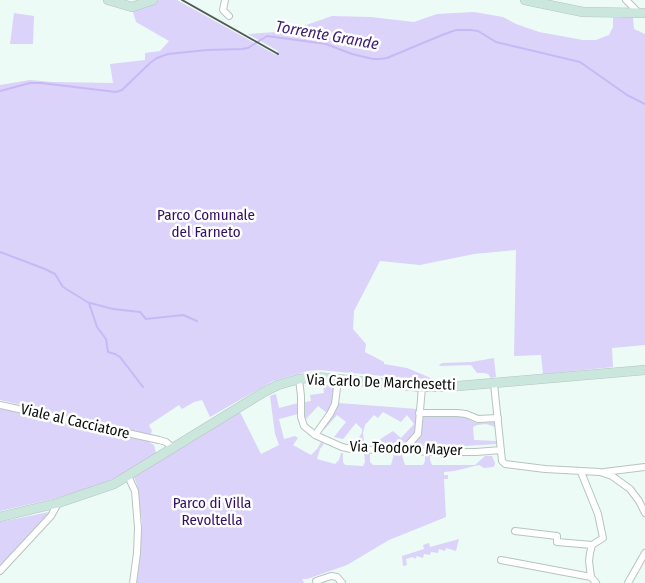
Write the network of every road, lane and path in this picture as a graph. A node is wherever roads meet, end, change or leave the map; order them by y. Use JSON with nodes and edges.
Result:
{"nodes":[{"id":1,"x":108,"y":0,"type":"edge"},
{"id":2,"x":153,"y":0,"type":"edge"},
{"id":3,"x":225,"y":0,"type":"edge"},
{"id":4,"x":526,"y":0,"type":"edge"},
{"id":5,"x":626,"y":0,"type":"edge"},
{"id":6,"x":643,"y":14,"type":"edge"},
{"id":7,"x":229,"y":16,"type":"dead end"},
{"id":8,"x":645,"y":370,"type":"edge"},
{"id":9,"x":299,"y":379,"type":"junction"},
{"id":10,"x":338,"y":379,"type":"junction"},
{"id":11,"x":494,"y":384,"type":"junction"},
{"id":12,"x":422,"y":386,"type":"junction"},
{"id":13,"x":0,"y":405,"type":"edge"},
{"id":14,"x":419,"y":413,"type":"junction"},
{"id":15,"x":498,"y":418,"type":"junction"},
{"id":16,"x":315,"y":435,"type":"junction"},
{"id":17,"x":398,"y":450,"type":"junction"},
{"id":18,"x":501,"y":450,"type":"junction"},
{"id":19,"x":169,"y":451,"type":"junction"},
{"id":20,"x":645,"y":467,"type":"edge"},
{"id":21,"x":581,"y":472,"type":"junction"},
{"id":22,"x":600,"y":472,"type":"junction"},
{"id":23,"x":128,"y":476,"type":"junction"},
{"id":24,"x":58,"y":504,"type":"junction"},
{"id":25,"x":645,"y":513,"type":"edge"},
{"id":26,"x":0,"y":517,"type":"edge"},
{"id":27,"x":515,"y":531,"type":"dead end"},
{"id":28,"x":592,"y":545,"type":"junction"},
{"id":29,"x":645,"y":553,"type":"edge"},
{"id":30,"x":501,"y":560,"type":"dead end"},
{"id":31,"x":0,"y":572,"type":"edge"},
{"id":32,"x":593,"y":580,"type":"edge"},
{"id":33,"x":316,"y":581,"type":"dead end"},
{"id":34,"x":133,"y":583,"type":"edge"},
{"id":35,"x":342,"y":583,"type":"edge"},
{"id":36,"x":628,"y":583,"type":"edge"}],
"edges":[{"from":1,"to":2,"type":"main road"},
{"from":3,"to":7,"type":"street"},
{"from":4,"to":6,"type":"main road"},
{"from":5,"to":6,"type":"street"},
{"from":8,"to":11,"type":"main road","name":"Via Carlo De Marchesetti"},
{"from":9,"to":10,"type":"main road","name":"Via Carlo De Marchesetti"},
{"from":9,"to":16,"type":"street"},
{"from":9,"to":19,"type":"main road","name":"Via Carlo De Marchesetti"},
{"from":10,"to":12,"type":"main road","name":"Via Carlo De Marchesetti"},
{"from":10,"to":16,"type":"street"},
{"from":11,"to":12,"type":"main road","name":"Via Carlo De Marchesetti"},
{"from":11,"to":15,"type":"street"},
{"from":12,"to":14,"type":"street"},
{"from":13,"to":19,"type":"street","name":"Viale al Cacciatore"},
{"from":14,"to":15,"type":"street"},
{"from":14,"to":17,"type":"street"},
{"from":15,"to":18,"type":"street"},
{"from":16,"to":17,"type":"street","name":"Via Teodoro Mayer"},
{"from":17,"to":18,"type":"street","name":"Via Teodoro Mayer"},
{"from":18,"to":21,"type":"street"},
{"from":19,"to":23,"type":"main road","name":"Via Carlo De Marchesetti"},
{"from":20,"to":22,"type":"street"},
{"from":21,"to":22,"type":"street"},
{"from":21,"to":28,"type":"street"},
{"from":22,"to":25,"type":"street"},
{"from":23,"to":24,"type":"main road","name":"Via Carlo De Marchesetti"},
{"from":23,"to":34,"type":"street"},
{"from":24,"to":26,"type":"main road","name":"Via Carlo De Marchesetti"},
{"from":24,"to":31,"type":"street"},
{"from":27,"to":28,"type":"street"},
{"from":28,"to":32,"type":"street"},
{"from":29,"to":36,"type":"street"},
{"from":30,"to":32,"type":"street"},
{"from":33,"to":35,"type":"street"}]}
